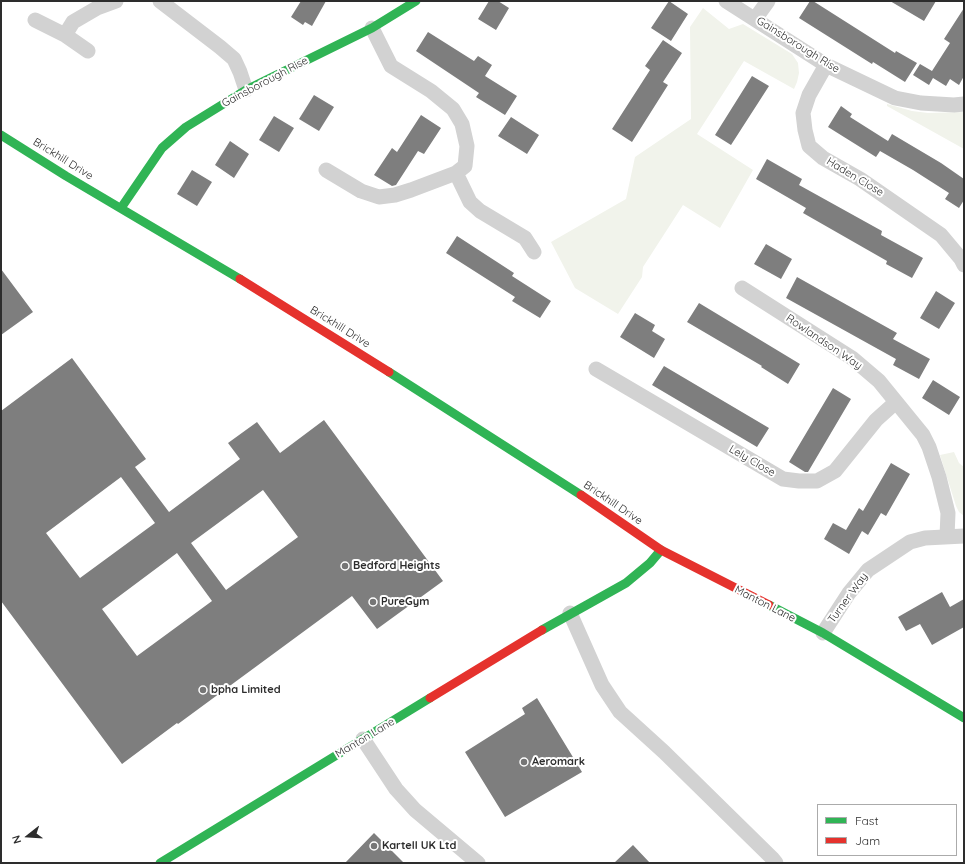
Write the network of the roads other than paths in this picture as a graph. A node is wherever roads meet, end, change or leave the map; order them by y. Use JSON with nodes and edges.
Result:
{"nodes":[{"id":1,"x":116,"y":1,"type":"edge"},
{"id":2,"x":160,"y":1,"type":"edge"},
{"id":3,"x":415,"y":1,"type":"edge"},
{"id":4,"x":726,"y":1,"type":"edge"},
{"id":5,"x":768,"y":1,"type":"edge"},
{"id":6,"x":756,"y":19,"type":"junction"},
{"id":7,"x":35,"y":20,"type":"dead end"},
{"id":8,"x":372,"y":28,"type":"junction"},
{"id":9,"x":65,"y":35,"type":"junction"},
{"id":10,"x":88,"y":51,"type":"dead end"},
{"id":11,"x":826,"y":65,"type":"junction"},
{"id":12,"x":246,"y":90,"type":"junction"},
{"id":13,"x":964,"y":104,"type":"edge"},
{"id":14,"x":1,"y":135,"type":"edge"},
{"id":15,"x":326,"y":170,"type":"dead end"},
{"id":16,"x":456,"y":173,"type":"junction"},
{"id":17,"x":121,"y":208,"type":"junction"},
{"id":18,"x":534,"y":252,"type":"dead end"},
{"id":19,"x":964,"y":265,"type":"edge"},
{"id":20,"x":742,"y":288,"type":"dead end"},
{"id":21,"x":596,"y":369,"type":"dead end"},
{"id":22,"x":896,"y":402,"type":"junction"},
{"id":23,"x":947,"y":536,"type":"junction"},
{"id":24,"x":964,"y":536,"type":"edge"},
{"id":25,"x":660,"y":550,"type":"junction"},
{"id":26,"x":570,"y":613,"type":"junction"},
{"id":27,"x":823,"y":634,"type":"junction"},
{"id":28,"x":964,"y":718,"type":"edge"},
{"id":29,"x":363,"y":739,"type":"junction"},
{"id":30,"x":160,"y":863,"type":"edge"},
{"id":31,"x":478,"y":863,"type":"edge"},
{"id":32,"x":776,"y":863,"type":"edge"}],
"edges":[{"from":1,"to":9,"type":"street"},
{"from":2,"to":12,"type":"street"},
{"from":3,"to":8,"type":"street","name":"Gainsborough Rise"},
{"from":4,"to":6,"type":"street","name":"Gainsborough Rise"},
{"from":5,"to":6,"type":"street"},
{"from":6,"to":11,"type":"street","name":"Gainsborough Rise"},
{"from":7,"to":9,"type":"street"},
{"from":8,"to":12,"type":"street","name":"Gainsborough Rise"},
{"from":8,"to":16,"type":"street"},
{"from":9,"to":10,"type":"street"},
{"from":11,"to":13,"type":"street","name":"Gainsborough Rise"},
{"from":11,"to":19,"type":"street","name":"Haden Close"},
{"from":12,"to":17,"type":"street","name":"Gainsborough Rise"},
{"from":14,"to":17,"type":"street","name":"Brickhill Drive"},
{"from":15,"to":16,"type":"street"},
{"from":16,"to":18,"type":"street"},
{"from":17,"to":25,"type":"street","name":"Brickhill Drive"},
{"from":20,"to":22,"type":"street","name":"Rowlandson Way"},
{"from":21,"to":22,"type":"street","name":"Lely Close"},
{"from":22,"to":23,"type":"street","name":"Rowlandson Way"},
{"from":23,"to":24,"type":"street","name":"Turner Way"},
{"from":23,"to":27,"type":"street","name":"Turner Way"},
{"from":25,"to":26,"type":"street","name":"Manton Lane"},
{"from":25,"to":27,"type":"street","name":"Manton Lane"},
{"from":26,"to":29,"type":"street","name":"Manton Lane"},
{"from":26,"to":32,"type":"street"},
{"from":27,"to":28,"type":"street","name":"Manton Lane"},
{"from":29,"to":30,"type":"street","name":"Manton Lane"},
{"from":29,"to":31,"type":"street"}]}
